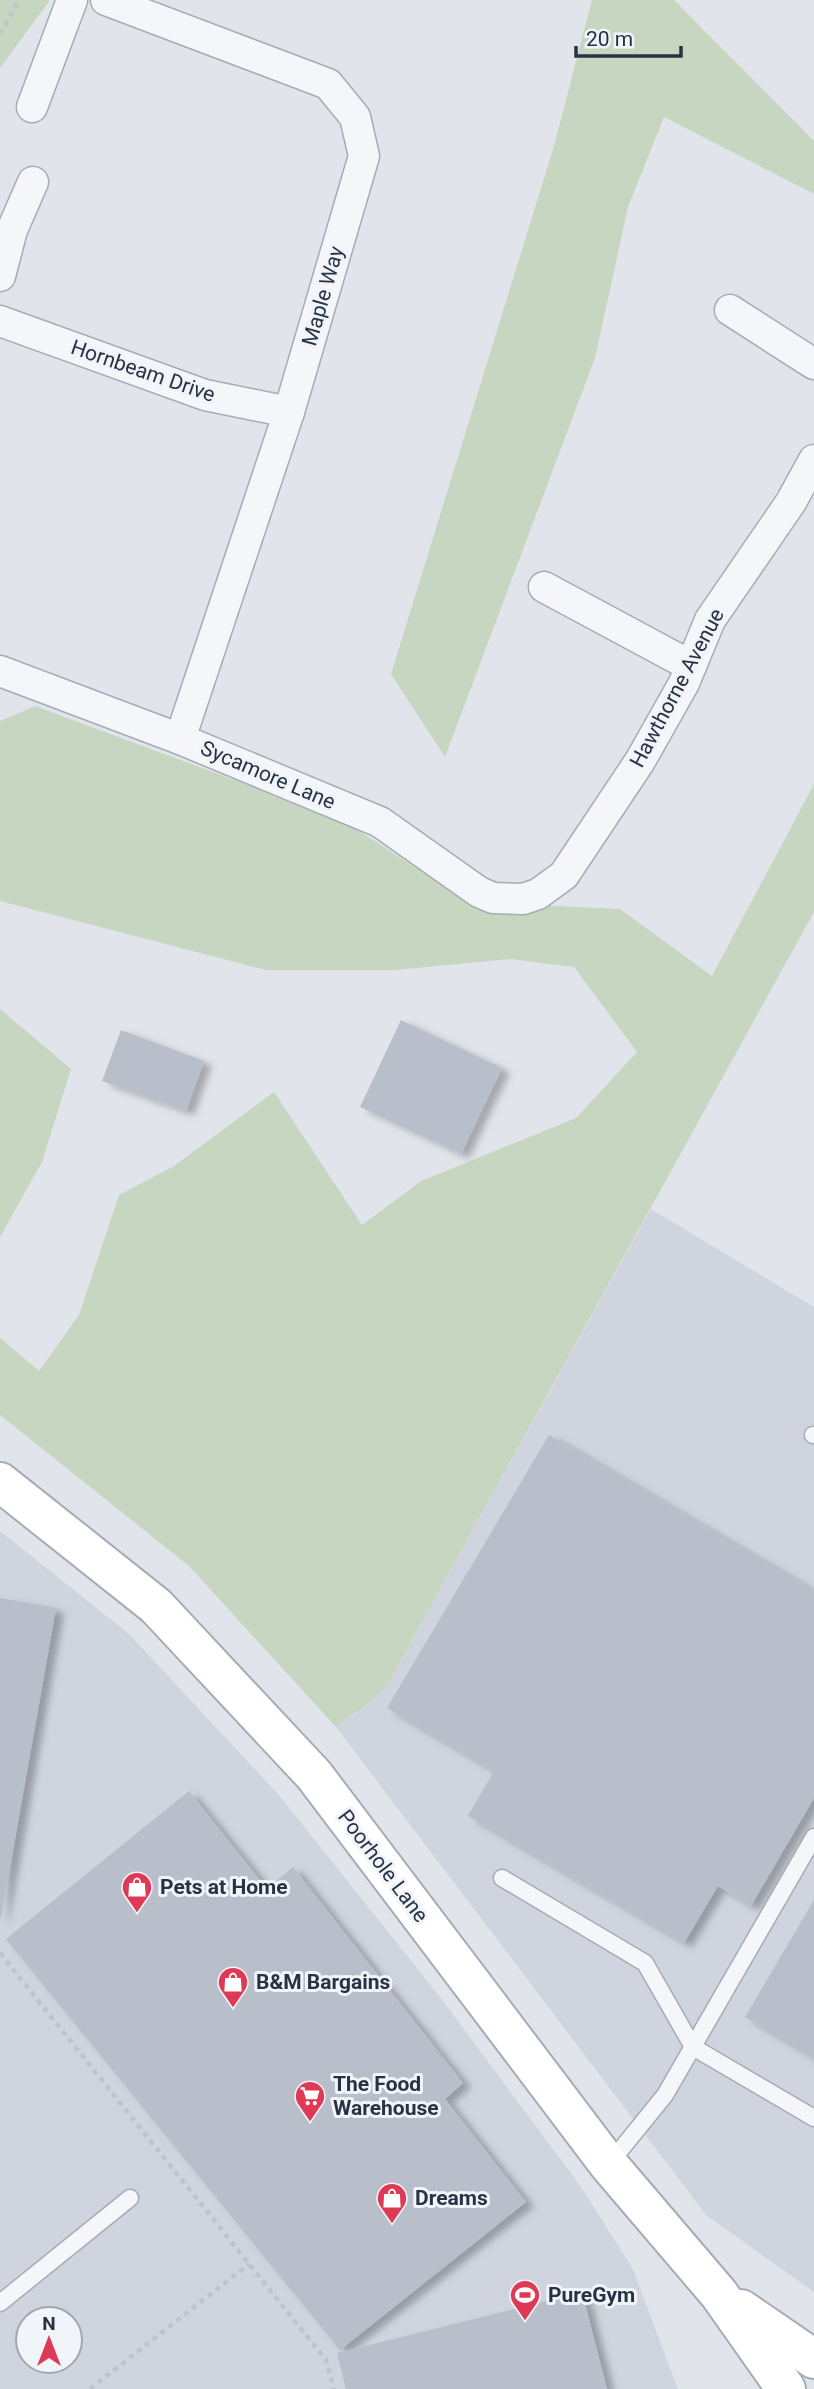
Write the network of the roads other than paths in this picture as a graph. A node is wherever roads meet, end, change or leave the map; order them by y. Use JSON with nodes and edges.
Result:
{"nodes":[{"id":1,"x":72,"y":0,"type":"edge"},
{"id":2,"x":106,"y":0,"type":"edge"},
{"id":3,"x":32,"y":107,"type":"dead end"},
{"id":4,"x":33,"y":182,"type":"dead end"},
{"id":5,"x":0,"y":276,"type":"edge"},
{"id":6,"x":730,"y":310,"type":"dead end"},
{"id":7,"x":0,"y":321,"type":"edge"},
{"id":8,"x":814,"y":365,"type":"edge"},
{"id":9,"x":289,"y":412,"type":"junction"},
{"id":10,"x":814,"y":460,"type":"edge"},
{"id":11,"x":544,"y":587,"type":"dead end"},
{"id":12,"x":691,"y":666,"type":"junction"},
{"id":13,"x":0,"y":671,"type":"edge"},
{"id":14,"x":180,"y":739,"type":"junction"},
{"id":15,"x":523,"y":899,"type":"joint"},
{"id":16,"x":0,"y":1482,"type":"edge"},
{"id":17,"x":814,"y":1837,"type":"edge"},
{"id":18,"x":502,"y":1878,"type":"dead end"},
{"id":19,"x":693,"y":2047,"type":"junction"},
{"id":20,"x":814,"y":2118,"type":"edge"},
{"id":21,"x":608,"y":2165,"type":"junction"},
{"id":22,"x":130,"y":2198,"type":"dead end"},
{"id":23,"x":719,"y":2294,"type":"junction"},
{"id":24,"x":0,"y":2303,"type":"edge"},
{"id":25,"x":814,"y":2359,"type":"edge"},
{"id":26,"x":786,"y":2389,"type":"edge"}],
"edges":[{"from":1,"to":3,"type":"street"},
{"from":2,"to":9,"type":"street","name":"Maple Way"},
{"from":4,"to":5,"type":"street"},
{"from":6,"to":8,"type":"street"},
{"from":7,"to":9,"type":"street","name":"Hornbeam Drive"},
{"from":9,"to":14,"type":"street","name":"Maple Way"},
{"from":10,"to":12,"type":"street","name":"Hawthorne Avenue"},
{"from":11,"to":12,"type":"street"},
{"from":12,"to":15,"type":"street","name":"Hawthorne Avenue"},
{"from":13,"to":14,"type":"street","name":"Sycamore Lane"},
{"from":14,"to":15,"type":"street","name":"Sycamore Lane"},
{"from":16,"to":21,"type":"street","name":"Poorhole Lane"},
{"from":17,"to":19,"type":"lane"},
{"from":18,"to":19,"type":"lane"},
{"from":19,"to":20,"type":"lane"},
{"from":19,"to":21,"type":"lane"},
{"from":21,"to":23,"type":"street","name":"Poorhole Lane"},
{"from":22,"to":24,"type":"lane"},
{"from":23,"to":25,"type":"street","name":"Poorhole Lane"},
{"from":23,"to":26,"type":"street","name":"Poorhole Lane"}]}
